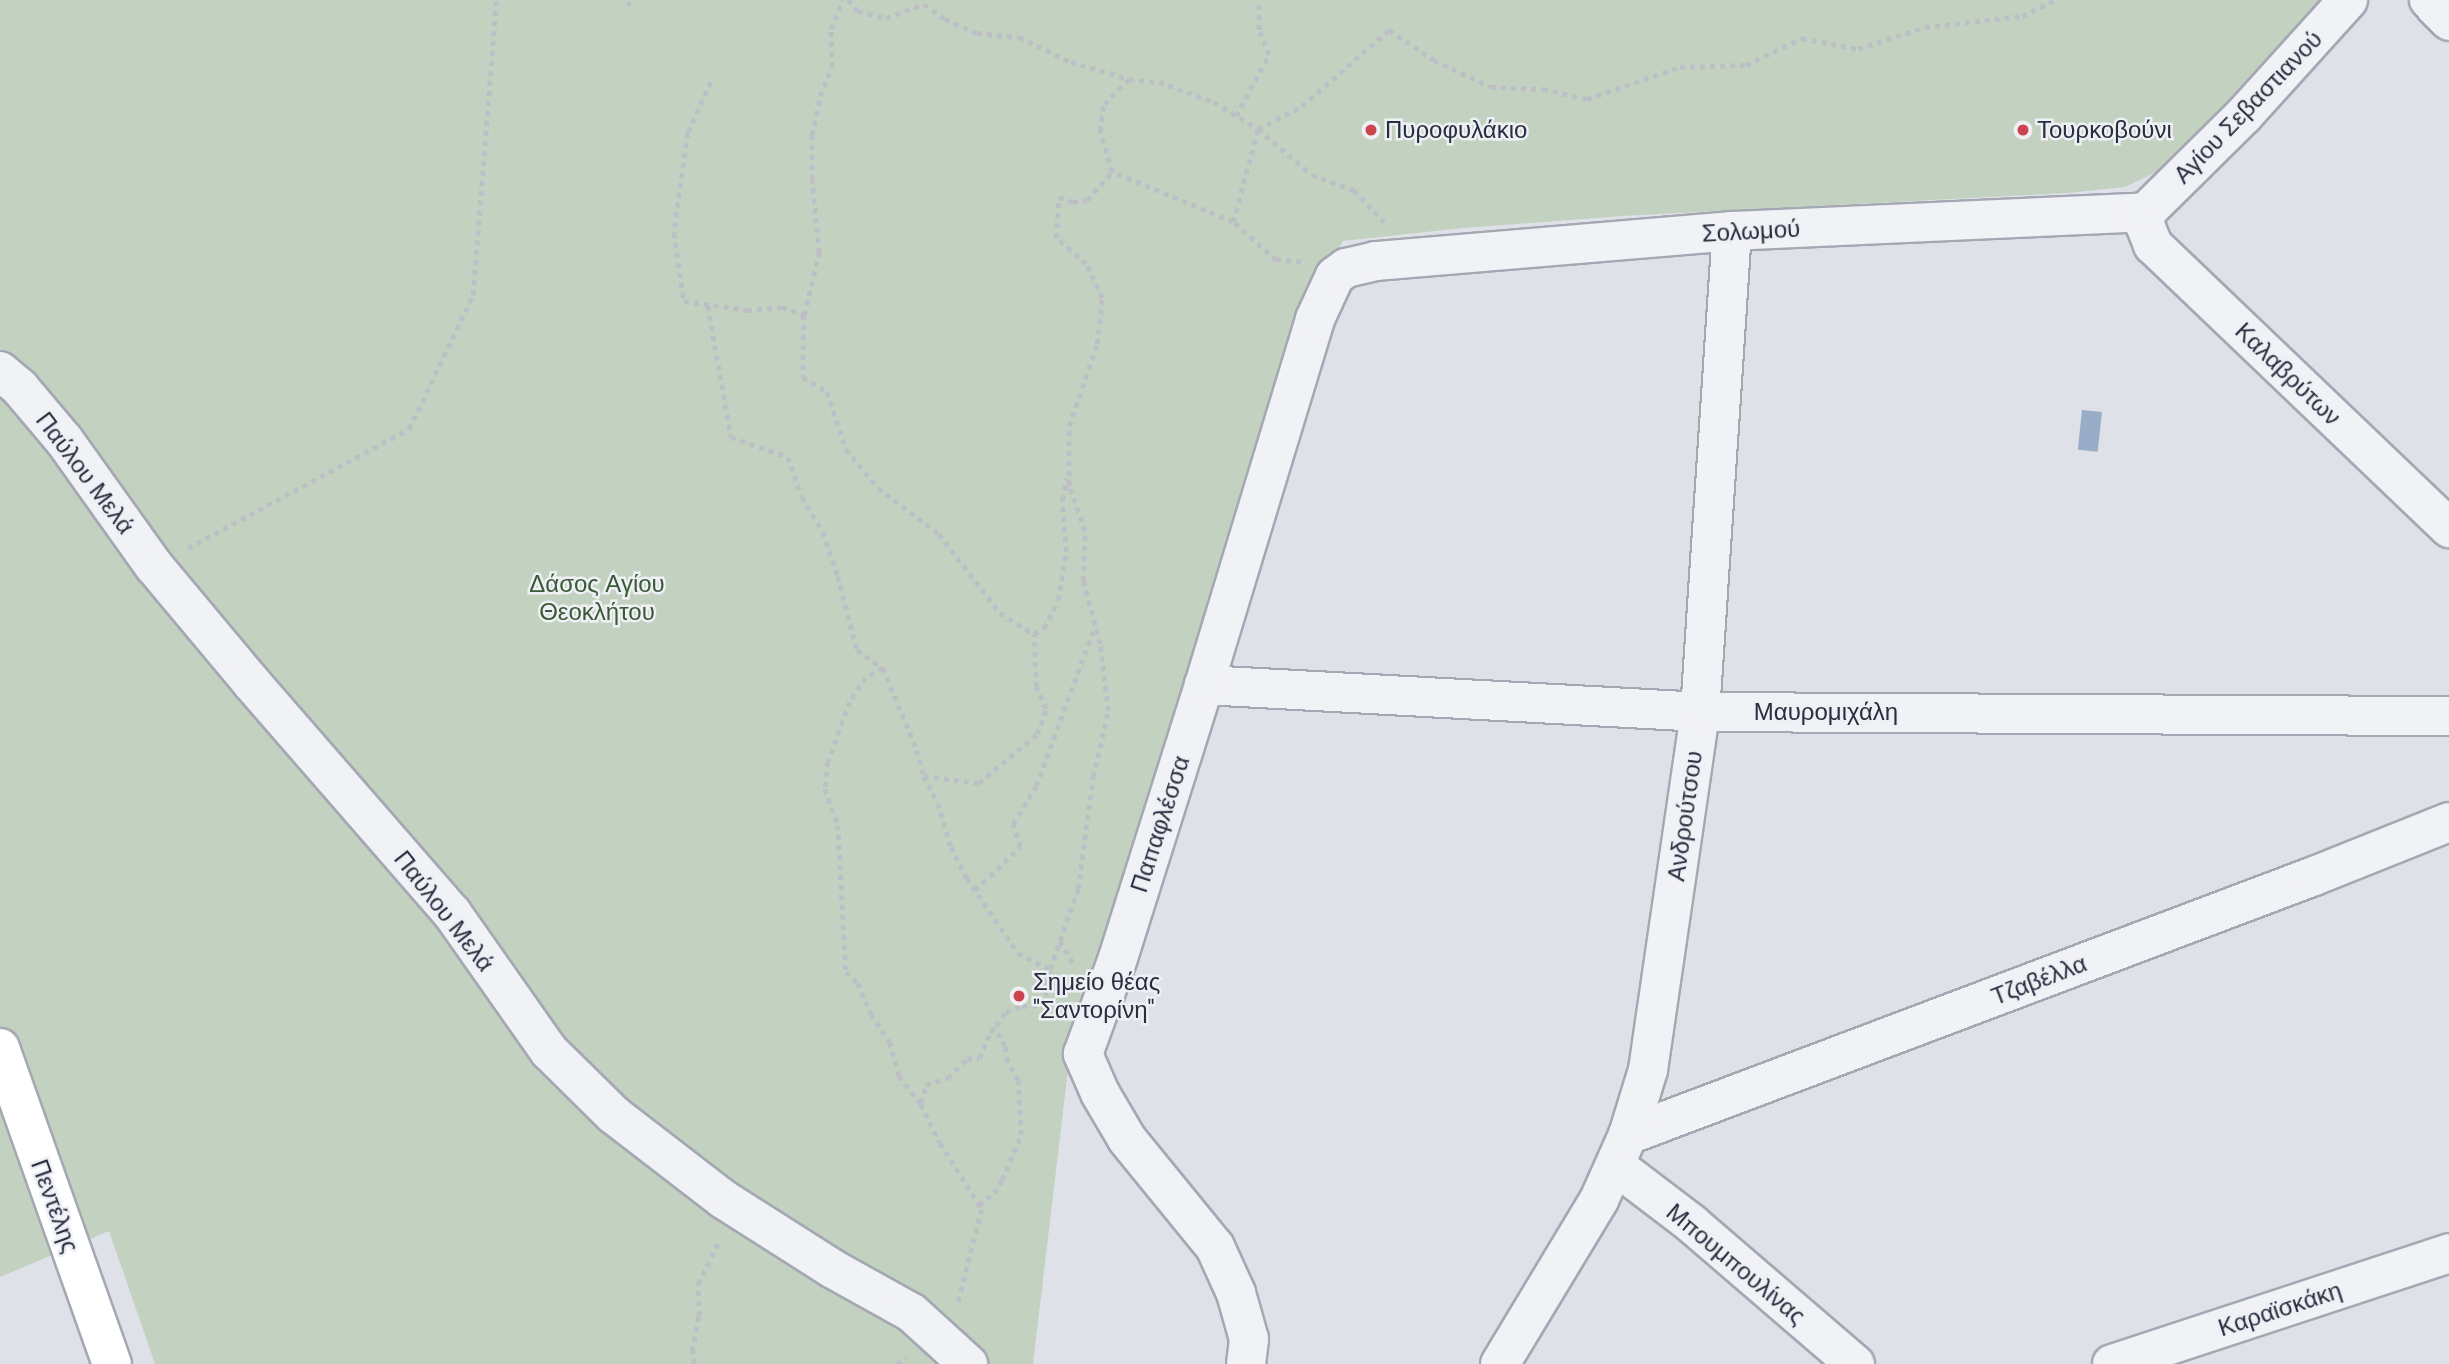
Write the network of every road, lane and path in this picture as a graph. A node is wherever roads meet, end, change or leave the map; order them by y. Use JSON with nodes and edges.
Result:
{"nodes":[{"id":1,"x":496,"y":0,"type":"edge"},
{"id":2,"x":632,"y":0,"type":"edge"},
{"id":3,"x":845,"y":0,"type":"edge"},
{"id":4,"x":1259,"y":0,"type":"edge"},
{"id":5,"x":2054,"y":0,"type":"edge"},
{"id":6,"x":2348,"y":0,"type":"edge"},
{"id":7,"x":2429,"y":0,"type":"edge"},
{"id":8,"x":627,"y":5,"type":"dead end"},
{"id":9,"x":2449,"y":21,"type":"edge"},
{"id":10,"x":1129,"y":79,"type":"junction"},
{"id":11,"x":712,"y":82,"type":"dead end"},
{"id":12,"x":1236,"y":116,"type":"junction"},
{"id":13,"x":1258,"y":129,"type":"junction"},
{"id":14,"x":1112,"y":172,"type":"junction"},
{"id":15,"x":2146,"y":212,"type":"junction"},
{"id":16,"x":1233,"y":222,"type":"junction"},
{"id":17,"x":1732,"y":231,"type":"junction"},
{"id":18,"x":1417,"y":257,"type":"junction"},
{"id":19,"x":1358,"y":266,"type":"junction"},
{"id":20,"x":708,"y":306,"type":"junction"},
{"id":21,"x":804,"y":315,"type":"junction"},
{"id":22,"x":0,"y":371,"type":"edge"},
{"id":23,"x":1069,"y":471,"type":"junction"},
{"id":24,"x":2449,"y":528,"type":"edge"},
{"id":25,"x":154,"y":566,"type":"junction"},
{"id":26,"x":1095,"y":625,"type":"junction"},
{"id":27,"x":1034,"y":634,"type":"junction"},
{"id":28,"x":883,"y":667,"type":"junction"},
{"id":29,"x":1204,"y":685,"type":"junction"},
{"id":30,"x":1700,"y":712,"type":"junction"},
{"id":31,"x":2449,"y":716,"type":"edge"},
{"id":32,"x":924,"y":776,"type":"junction"},
{"id":33,"x":2449,"y":822,"type":"edge"},
{"id":34,"x":975,"y":890,"type":"junction"},
{"id":35,"x":1050,"y":970,"type":"junction"},
{"id":36,"x":994,"y":1027,"type":"junction"},
{"id":37,"x":0,"y":1048,"type":"edge"},
{"id":38,"x":921,"y":1104,"type":"junction"},
{"id":39,"x":1622,"y":1151,"type":"junction"},
{"id":40,"x":979,"y":1205,"type":"junction"},
{"id":41,"x":742,"y":1210,"type":"junction"},
{"id":42,"x":2449,"y":1253,"type":"edge"},
{"id":43,"x":934,"y":1332,"type":"junction"},
{"id":44,"x":112,"y":1364,"type":"edge"},
{"id":45,"x":694,"y":1364,"type":"edge"},
{"id":46,"x":968,"y":1364,"type":"edge"},
{"id":47,"x":1246,"y":1364,"type":"edge"},
{"id":48,"x":1500,"y":1364,"type":"edge"},
{"id":49,"x":1855,"y":1364,"type":"edge"},
{"id":50,"x":2112,"y":1364,"type":"edge"}],
"edges":[{"from":1,"to":25,"type":"path"},
{"from":2,"to":8,"type":"path"},
{"from":3,"to":10,"type":"path"},
{"from":3,"to":21,"type":"path"},
{"from":4,"to":12,"type":"path"},
{"from":5,"to":13,"type":"path"},
{"from":6,"to":15,"type":"street","name":"Αγίου Σεβαστιανού"},
{"from":7,"to":9,"type":"street"},
{"from":10,"to":12,"type":"path"},
{"from":10,"to":14,"type":"path"},
{"from":11,"to":20,"type":"path"},
{"from":12,"to":13,"type":"path"},
{"from":13,"to":16,"type":"path"},
{"from":13,"to":18,"type":"path"},
{"from":14,"to":16,"type":"path"},
{"from":14,"to":23,"type":"path"},
{"from":15,"to":17,"type":"street","name":"Σολωμού"},
{"from":15,"to":24,"type":"street","name":"Καλαβρύτων"},
{"from":16,"to":19,"type":"path"},
{"from":17,"to":18,"type":"street","name":"Σολωμού"},
{"from":17,"to":30,"type":"street","name":"Ανδρούτσου"},
{"from":18,"to":19,"type":"street","name":"Σολωμού"},
{"from":19,"to":29,"type":"street","name":"Παπαφλέσσα"},
{"from":20,"to":21,"type":"path"},
{"from":20,"to":28,"type":"path"},
{"from":21,"to":27,"type":"path"},
{"from":22,"to":25,"type":"street","name":"Παύλου Μελά"},
{"from":23,"to":26,"type":"path"},
{"from":23,"to":27,"type":"path"},
{"from":25,"to":41,"type":"street","name":"Παύλου Μελά"},
{"from":26,"to":34,"type":"path"},
{"from":26,"to":35,"type":"path"},
{"from":27,"to":32,"type":"path"},
{"from":28,"to":32,"type":"path"},
{"from":28,"to":38,"type":"path"},
{"from":29,"to":30,"type":"street","name":"Μαυρομιχάλη"},
{"from":29,"to":47,"type":"street","name":"Παπαφλέσσα"},
{"from":30,"to":31,"type":"street","name":"Μαυρομιχάλη"},
{"from":30,"to":39,"type":"street","name":"Ανδρούτσου"},
{"from":32,"to":34,"type":"path"},
{"from":33,"to":39,"type":"street","name":"Τζαβέλλα"},
{"from":34,"to":35,"type":"path"},
{"from":35,"to":36,"type":"path"},
{"from":36,"to":38,"type":"path"},
{"from":36,"to":40,"type":"path"},
{"from":37,"to":44,"type":"main road","name":"Πεντέλης"},
{"from":38,"to":40,"type":"path"},
{"from":39,"to":48,"type":"street","name":"Ανδρούτσου"},
{"from":39,"to":49,"type":"street","name":"Μπουμπουλίνας"},
{"from":40,"to":43,"type":"path"},
{"from":41,"to":43,"type":"street","name":"Παύλου Μελά"},
{"from":41,"to":45,"type":"path"},
{"from":42,"to":50,"type":"street","name":"Καραϊσκάκη"},
{"from":43,"to":46,"type":"street","name":"Παύλου Μελά"}]}
